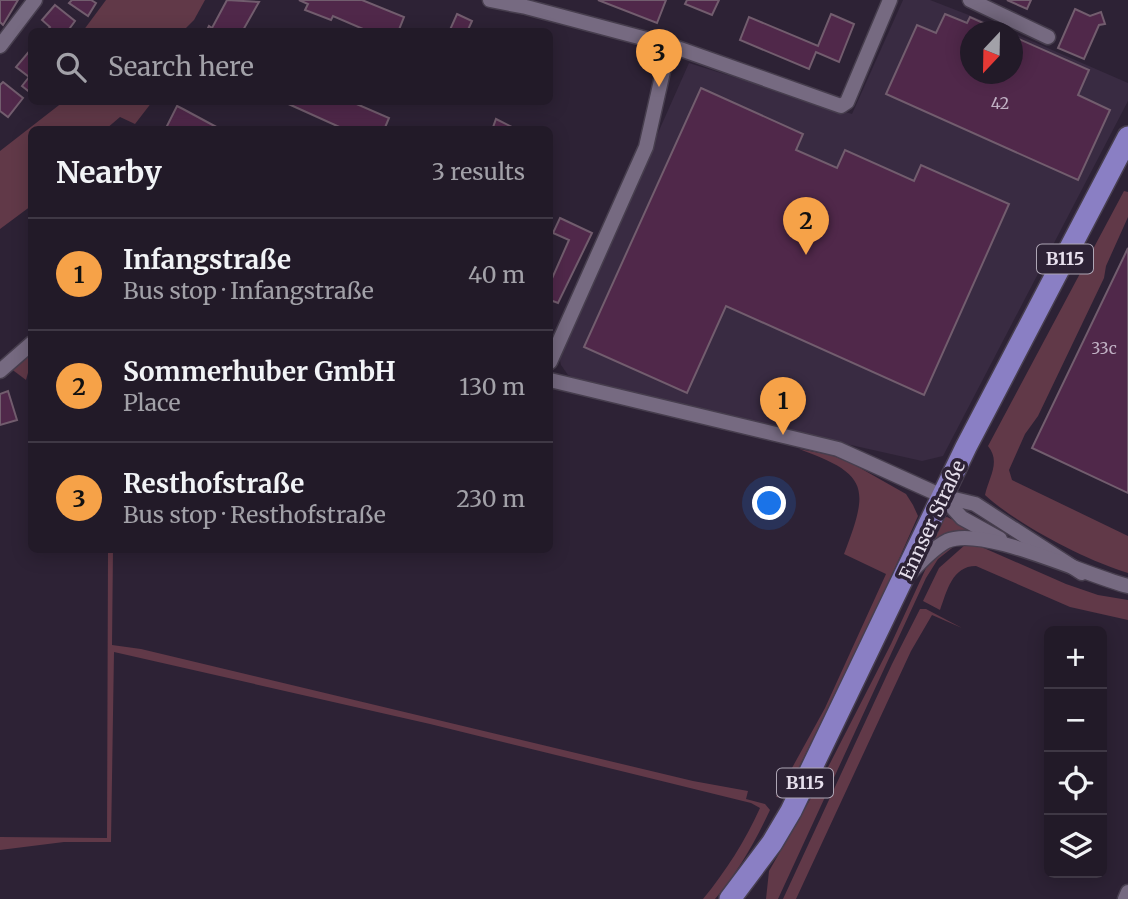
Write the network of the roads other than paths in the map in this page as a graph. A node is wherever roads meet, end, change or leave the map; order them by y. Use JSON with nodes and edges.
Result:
{"nodes":[{"id":1,"x":36,"y":0,"type":"edge"},
{"id":2,"x":489,"y":0,"type":"edge"},
{"id":3,"x":890,"y":0,"type":"edge"},
{"id":4,"x":970,"y":0,"type":"edge"},
{"id":5,"x":1048,"y":37,"type":"dead end"},
{"id":6,"x":669,"y":45,"type":"junction"},
{"id":7,"x":0,"y":46,"type":"edge"},
{"id":8,"x":1128,"y":137,"type":"edge"},
{"id":9,"x":28,"y":346,"type":"edge"},
{"id":10,"x":553,"y":355,"type":"edge"},
{"id":11,"x":0,"y":371,"type":"edge"},
{"id":12,"x":553,"y":381,"type":"edge"},
{"id":13,"x":942,"y":496,"type":"junction"},
{"id":14,"x":1023,"y":550,"type":"junction"},
{"id":15,"x":1082,"y":573,"type":"junction"},
{"id":16,"x":904,"y":579,"type":"junction"},
{"id":17,"x":1128,"y":586,"type":"edge"},
{"id":18,"x":1128,"y":892,"type":"edge"},
{"id":19,"x":730,"y":899,"type":"edge"},
{"id":20,"x":1125,"y":899,"type":"edge"}],
"edges":[{"from":1,"to":7,"type":"street"},
{"from":2,"to":6,"type":"street"},
{"from":3,"to":6,"type":"street"},
{"from":4,"to":5,"type":"street"},
{"from":6,"to":10,"type":"street"},
{"from":8,"to":13,"type":"main road","name":"Ennser Straße","number":"B115"},
{"from":9,"to":11,"type":"street"},
{"from":12,"to":13,"type":"street"},
{"from":13,"to":14,"type":"street"},
{"from":13,"to":15,"type":"street"},
{"from":13,"to":16,"type":"main road","name":"Ennser Straße","number":"B115"},
{"from":14,"to":15,"type":"street"},
{"from":14,"to":16,"type":"street"},
{"from":15,"to":17,"type":"street"},
{"from":16,"to":19,"type":"main road","name":"Ennser Straße","number":"B115"},
{"from":18,"to":20,"type":"street"}]}
